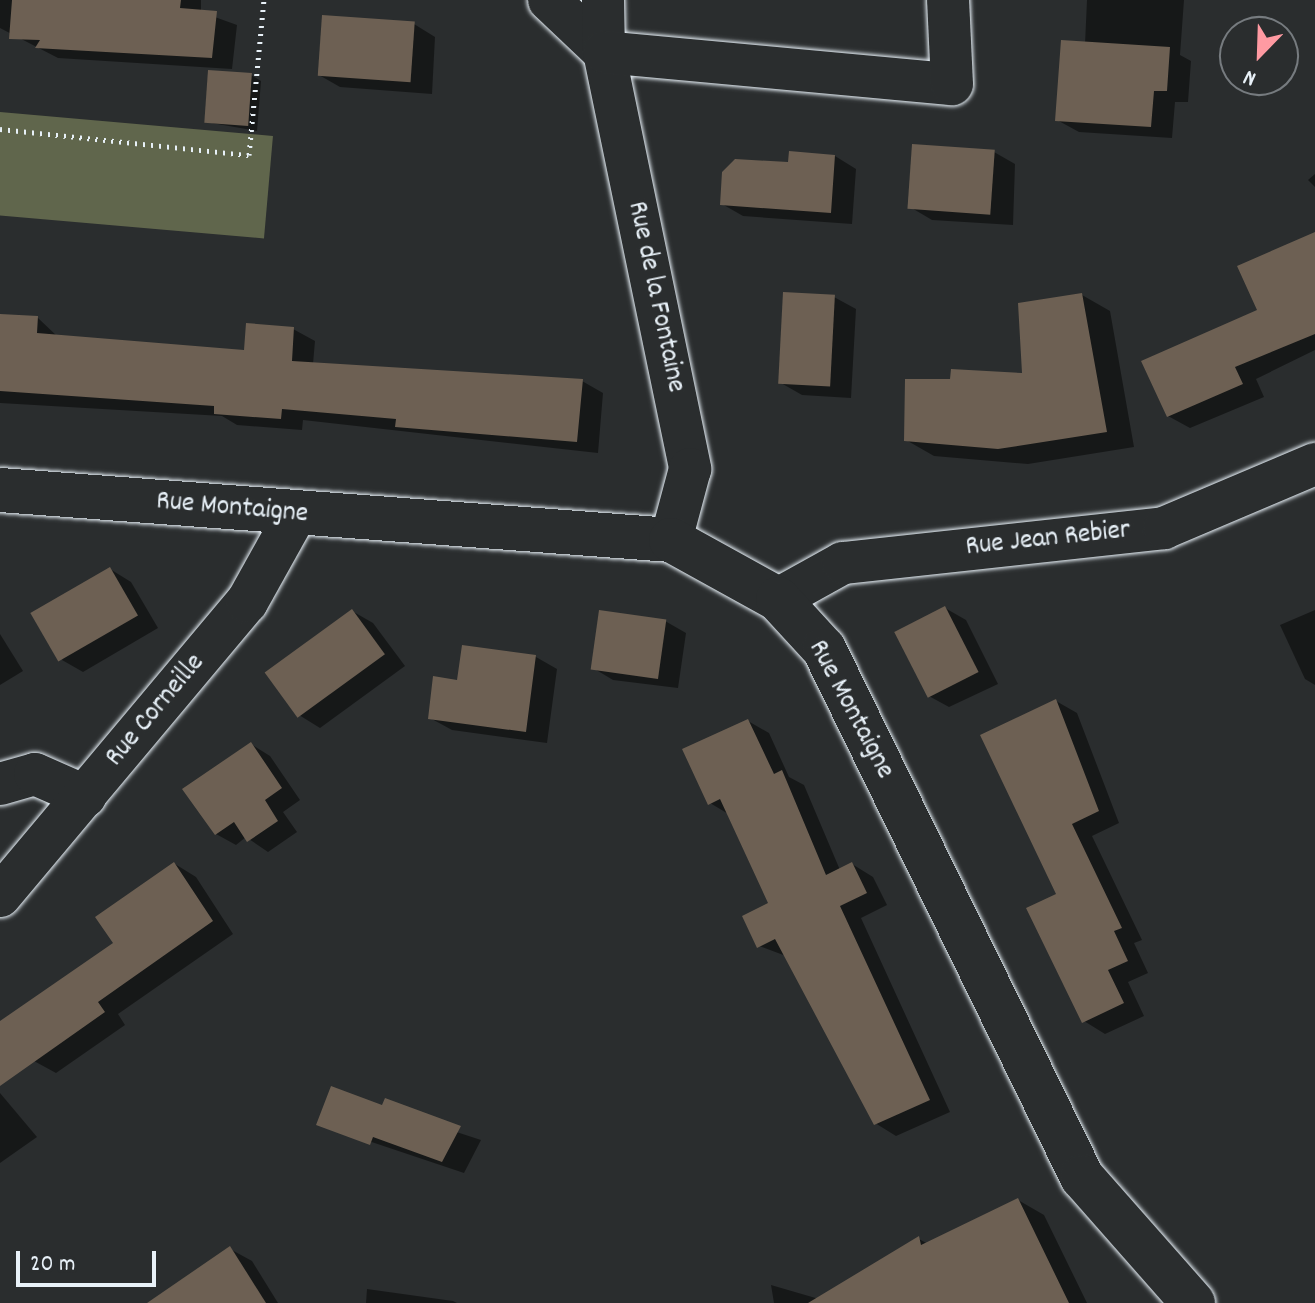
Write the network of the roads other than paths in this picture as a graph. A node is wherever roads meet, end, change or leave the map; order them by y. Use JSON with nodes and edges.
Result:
{"nodes":[{"id":1,"x":549,"y":0,"type":"edge"},
{"id":2,"x":603,"y":0,"type":"edge"},
{"id":3,"x":948,"y":0,"type":"edge"},
{"id":4,"x":604,"y":52,"type":"junction"},
{"id":5,"x":1315,"y":464,"type":"edge"},
{"id":6,"x":0,"y":490,"type":"edge"},
{"id":7,"x":296,"y":514,"type":"junction"},
{"id":8,"x":671,"y":540,"type":"junction"},
{"id":9,"x":778,"y":599,"type":"junction"},
{"id":10,"x":0,"y":784,"type":"edge"},
{"id":11,"x":85,"y":796,"type":"junction"},
{"id":12,"x":0,"y":896,"type":"edge"},
{"id":13,"x":1193,"y":1303,"type":"edge"}],
"edges":[{"from":1,"to":4,"type":"street"},
{"from":2,"to":4,"type":"street","name":"Rue de la Fontaine"},
{"from":3,"to":4,"type":"street"},
{"from":4,"to":8,"type":"street","name":"Rue de la Fontaine"},
{"from":5,"to":9,"type":"street","name":"Rue Jean Rebier"},
{"from":6,"to":7,"type":"street","name":"Rue Montaigne"},
{"from":7,"to":8,"type":"street","name":"Rue Montaigne"},
{"from":7,"to":11,"type":"street","name":"Rue Corneille"},
{"from":8,"to":9,"type":"street","name":"Rue Montaigne"},
{"from":9,"to":13,"type":"street","name":"Rue Montaigne"},
{"from":10,"to":11,"type":"street"},
{"from":11,"to":12,"type":"street","name":"Rue Corneille"}]}
